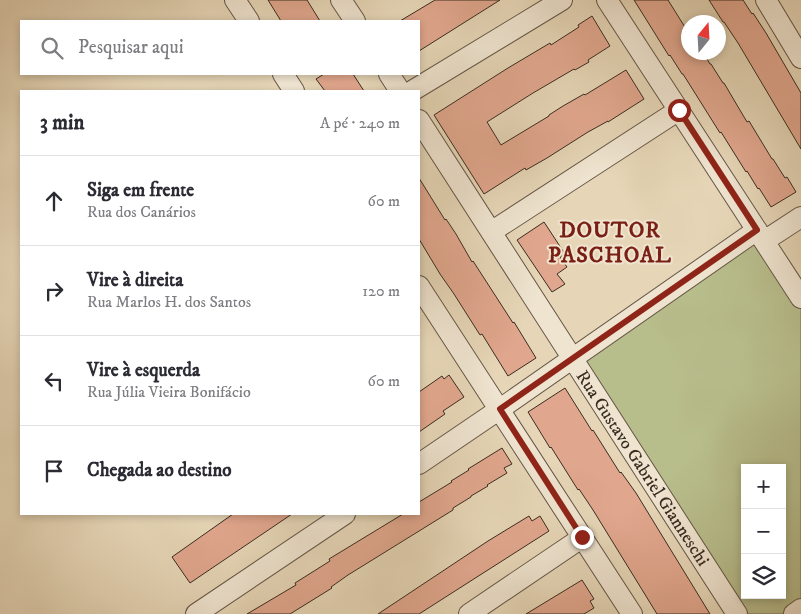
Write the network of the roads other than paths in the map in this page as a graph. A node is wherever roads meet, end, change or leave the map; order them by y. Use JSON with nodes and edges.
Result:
{"nodes":[{"id":1,"x":235,"y":0,"type":"edge"},
{"id":2,"x":341,"y":0,"type":"edge"},
{"id":3,"x":562,"y":0,"type":"edge"},
{"id":4,"x":607,"y":0,"type":"edge"},
{"id":5,"x":766,"y":0,"type":"edge"},
{"id":6,"x":248,"y":20,"type":"edge"},
{"id":7,"x":354,"y":20,"type":"edge"},
{"id":8,"x":801,"y":58,"type":"edge"},
{"id":9,"x":284,"y":75,"type":"edge"},
{"id":10,"x":390,"y":75,"type":"edge"},
{"id":11,"x":293,"y":90,"type":"edge"},
{"id":12,"x":399,"y":90,"type":"edge"},
{"id":13,"x":414,"y":90,"type":"edge"},
{"id":14,"x":679,"y":110,"type":"junction"},
{"id":15,"x":420,"y":122,"type":"edge"},
{"id":16,"x":801,"y":217,"type":"edge"},
{"id":17,"x":491,"y":232,"type":"junction"},
{"id":18,"x":761,"y":236,"type":"junction"},
{"id":19,"x":420,"y":289,"type":"edge"},
{"id":20,"x":801,"y":298,"type":"edge"},
{"id":21,"x":573,"y":358,"type":"junction"},
{"id":22,"x":500,"y":409,"type":"junction"},
{"id":23,"x":420,"y":463,"type":"edge"},
{"id":24,"x":344,"y":515,"type":"edge"},
{"id":25,"x":582,"y":537,"type":"junction"},
{"id":26,"x":801,"y":610,"type":"edge"},
{"id":27,"x":196,"y":614,"type":"edge"},
{"id":28,"x":469,"y":614,"type":"edge"},
{"id":29,"x":632,"y":614,"type":"edge"},
{"id":30,"x":737,"y":614,"type":"edge"},
{"id":31,"x":794,"y":614,"type":"edge"}],
"edges":[{"from":1,"to":6,"type":"street"},
{"from":2,"to":7,"type":"street"},
{"from":3,"to":13,"type":"street"},
{"from":4,"to":14,"type":"street"},
{"from":5,"to":8,"type":"street"},
{"from":9,"to":11,"type":"street"},
{"from":10,"to":12,"type":"street"},
{"from":14,"to":17,"type":"street"},
{"from":14,"to":18,"type":"street"},
{"from":15,"to":17,"type":"street","name":"Rua Gustavo Gabriel Gianneschi"},
{"from":16,"to":18,"type":"street"},
{"from":17,"to":21,"type":"street","name":"Rua Gustavo Gabriel Gianneschi"},
{"from":18,"to":20,"type":"street"},
{"from":18,"to":21,"type":"street"},
{"from":19,"to":22,"type":"street"},
{"from":21,"to":22,"type":"street"},
{"from":21,"to":30,"type":"street","name":"Rua Gustavo Gabriel Gianneschi"},
{"from":22,"to":23,"type":"street"},
{"from":22,"to":25,"type":"street"},
{"from":24,"to":27,"type":"street"},
{"from":25,"to":28,"type":"street"},
{"from":25,"to":29,"type":"street"},
{"from":26,"to":31,"type":"street"}]}
